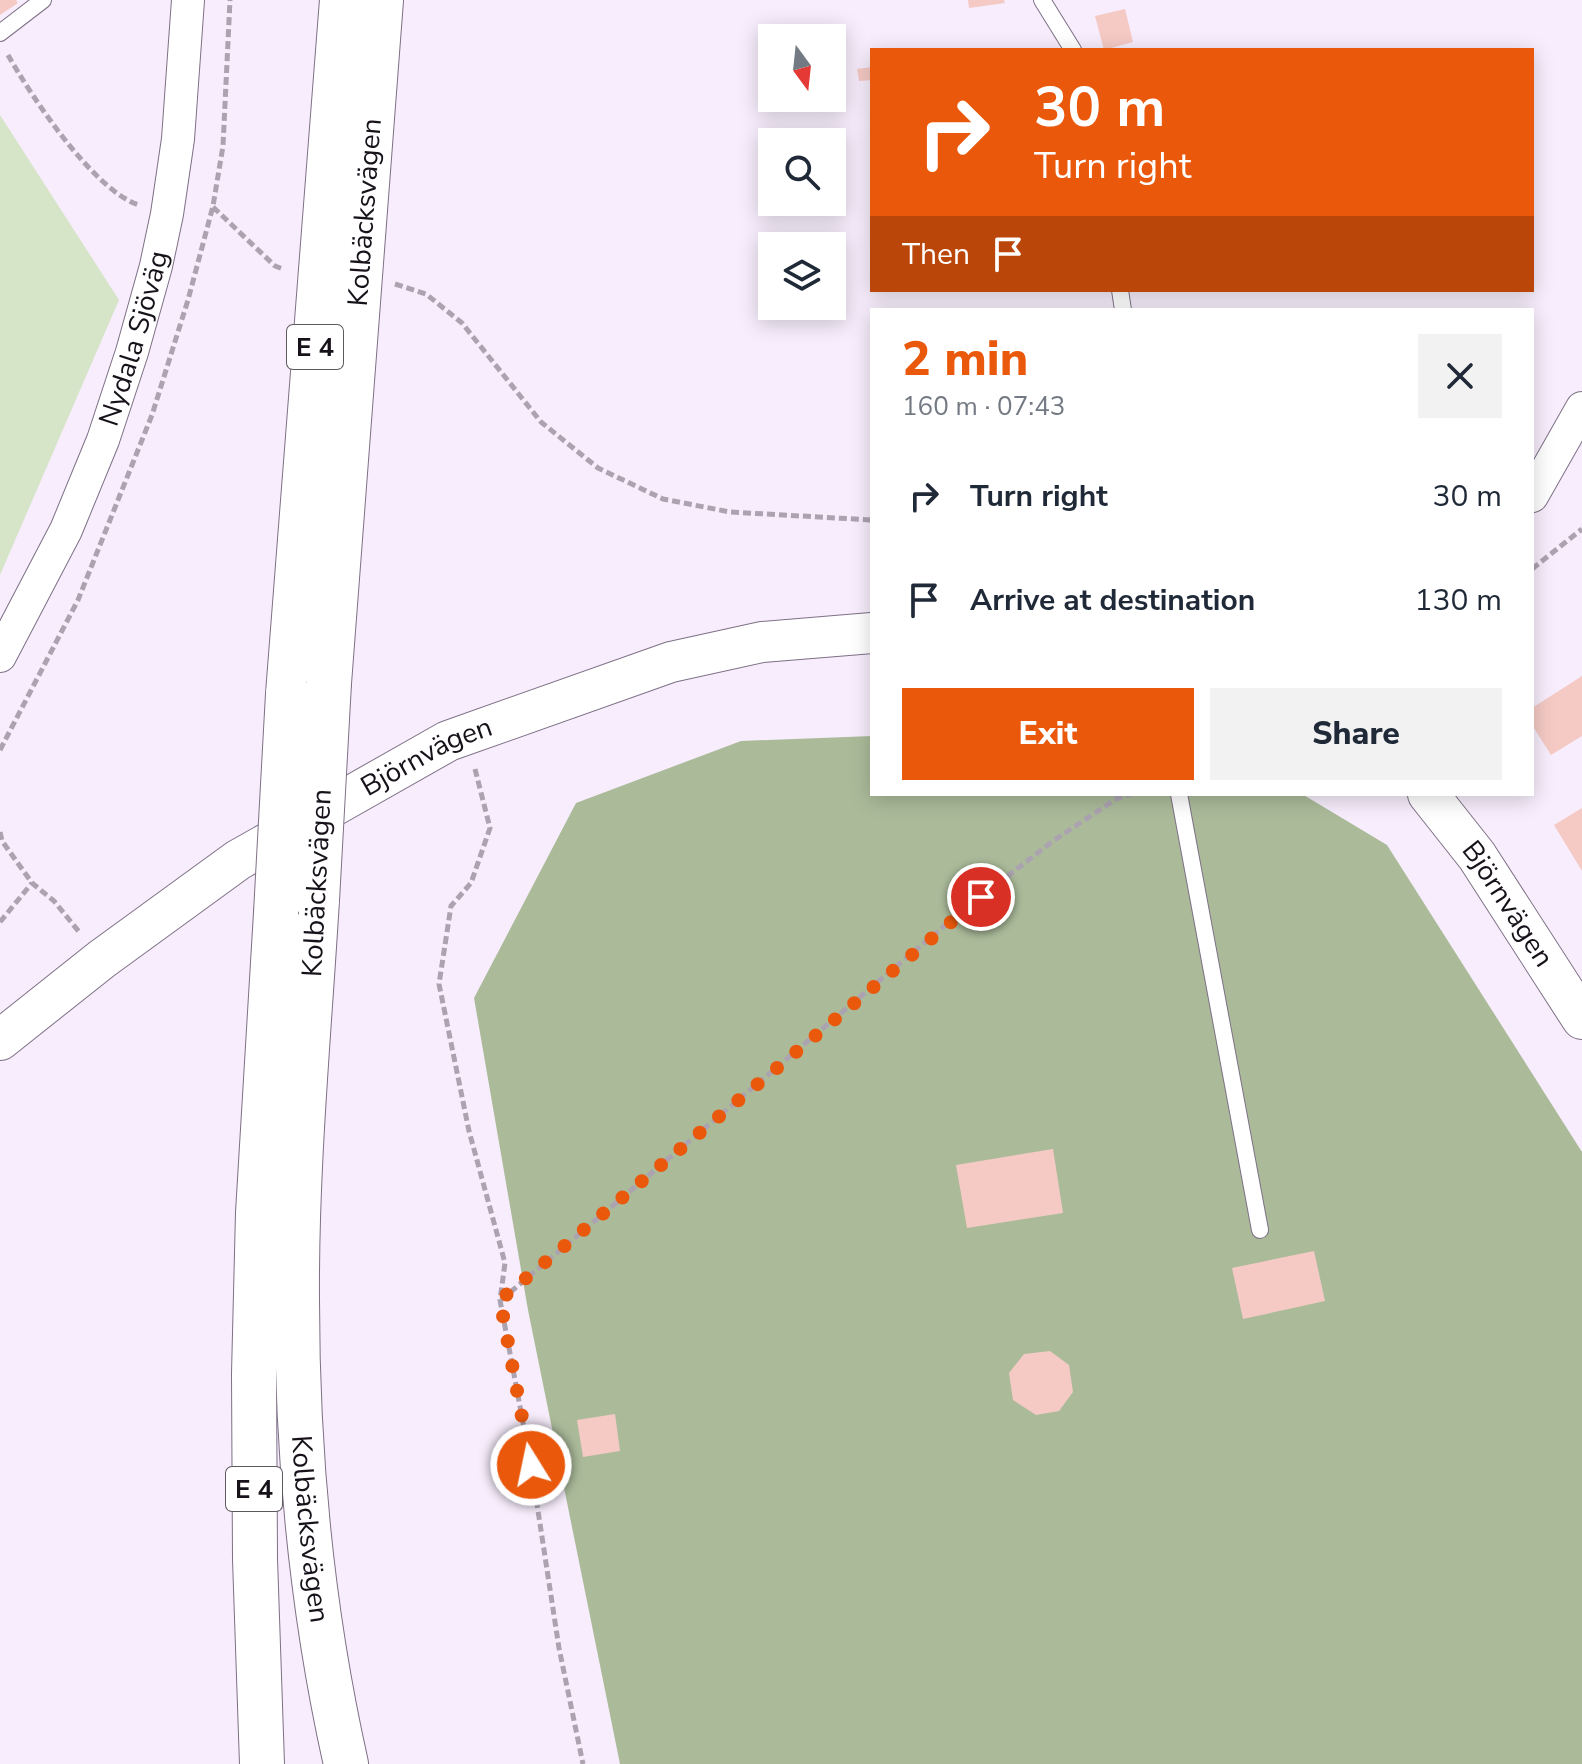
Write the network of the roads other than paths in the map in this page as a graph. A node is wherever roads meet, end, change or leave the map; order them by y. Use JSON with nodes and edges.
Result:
{"nodes":[{"id":1,"x":43,"y":0,"type":"edge"},
{"id":2,"x":188,"y":0,"type":"edge"},
{"id":3,"x":342,"y":0,"type":"edge"},
{"id":4,"x":381,"y":0,"type":"edge"},
{"id":5,"x":1042,"y":0,"type":"edge"},
{"id":6,"x":0,"y":33,"type":"edge"},
{"id":7,"x":1072,"y":48,"type":"edge"},
{"id":8,"x":1582,"y":408,"type":"edge"},
{"id":9,"x":1534,"y":492,"type":"edge"},
{"id":10,"x":870,"y":633,"type":"edge"},
{"id":11,"x":0,"y":656,"type":"edge"},
{"id":12,"x":308,"y":689,"type":"junction"},
{"id":13,"x":1179,"y":796,"type":"edge"},
{"id":14,"x":1430,"y":796,"type":"edge"},
{"id":15,"x":296,"y":906,"type":"junction"},
{"id":16,"x":1582,"y":1019,"type":"edge"},
{"id":17,"x":0,"y":1040,"type":"edge"},
{"id":18,"x":1260,"y":1230,"type":"dead end"},
{"id":19,"x":262,"y":1764,"type":"edge"},
{"id":20,"x":346,"y":1764,"type":"edge"}],
"edges":[{"from":1,"to":6,"type":"lane"},
{"from":2,"to":11,"type":"street","name":"Nydala Sjöväg"},
{"from":3,"to":12,"type":"highway","name":"Kolbäcksvägen","number":"E 4"},
{"from":4,"to":12,"type":"highway","name":"Kolbäcksvägen","number":"E 4"},
{"from":5,"to":7,"type":"lane"},
{"from":8,"to":9,"type":"street"},
{"from":10,"to":17,"type":"street","name":"Björnvägen"},
{"from":12,"to":15,"type":"highway","name":"Kolbäcksvägen","number":"E 4","bridge":true},
{"from":13,"to":18,"type":"lane"},
{"from":14,"to":16,"type":"street","name":"Björnvägen"},
{"from":15,"to":19,"type":"highway","name":"Kolbäcksvägen","number":"E 4"},
{"from":15,"to":20,"type":"highway","name":"Kolbäcksvägen","number":"E 4"}]}
